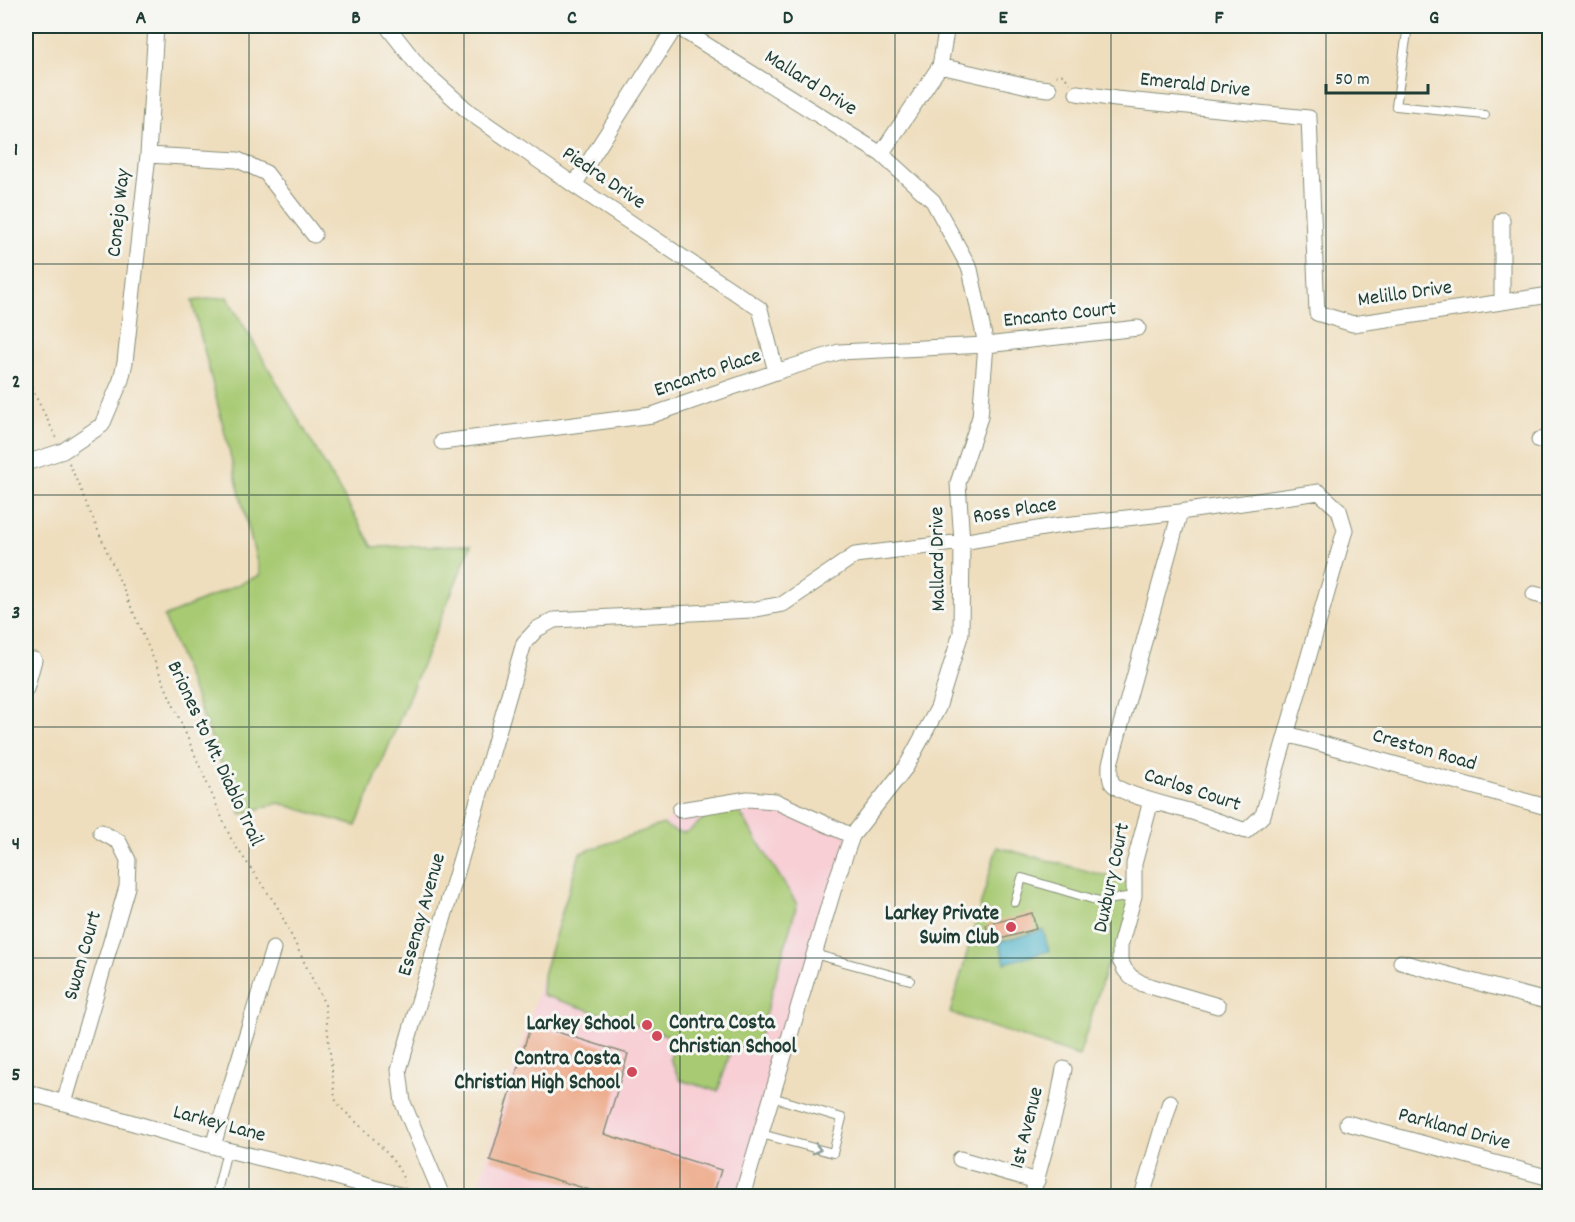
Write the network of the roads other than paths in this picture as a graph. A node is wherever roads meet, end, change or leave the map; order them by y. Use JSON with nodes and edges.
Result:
{"nodes":[{"id":1,"x":156,"y":26,"type":"edge"},
{"id":2,"x":387,"y":26,"type":"edge"},
{"id":3,"x":676,"y":26,"type":"edge"},
{"id":4,"x":947,"y":26,"type":"edge"},
{"id":5,"x":1408,"y":26,"type":"edge"},
{"id":6,"x":940,"y":66,"type":"junction"},
{"id":7,"x":1049,"y":89,"type":"road end"},
{"id":8,"x":1077,"y":93,"type":"road end"},
{"id":9,"x":1485,"y":115,"type":"dead end"},
{"id":10,"x":1309,"y":118,"type":"joint"},
{"id":11,"x":881,"y":154,"type":"junction"},
{"id":12,"x":148,"y":155,"type":"junction"},
{"id":13,"x":574,"y":185,"type":"junction"},
{"id":14,"x":1502,"y":220,"type":"dead end"},
{"id":15,"x":314,"y":235,"type":"dead end"},
{"id":16,"x":1550,"y":295,"type":"edge"},
{"id":17,"x":1502,"y":302,"type":"junction"},
{"id":18,"x":1138,"y":328,"type":"dead end"},
{"id":19,"x":986,"y":345,"type":"junction"},
{"id":20,"x":776,"y":372,"type":"junction"},
{"id":21,"x":442,"y":442,"type":"dead end"},
{"id":22,"x":26,"y":463,"type":"edge"},
{"id":23,"x":1319,"y":492,"type":"joint"},
{"id":24,"x":1180,"y":512,"type":"junction"},
{"id":25,"x":962,"y":542,"type":"junction"},
{"id":26,"x":1534,"y":594,"type":"dead end"},
{"id":27,"x":1550,"y":598,"type":"edge"},
{"id":28,"x":524,"y":643,"type":"joint"},
{"id":29,"x":34,"y":660,"type":"dead end"},
{"id":30,"x":26,"y":689,"type":"edge"},
{"id":31,"x":1287,"y":734,"type":"junction"},
{"id":32,"x":1151,"y":801,"type":"junction"},
{"id":33,"x":1550,"y":808,"type":"edge"},
{"id":34,"x":680,"y":810,"type":"dead end"},
{"id":35,"x":101,"y":831,"type":"dead end"},
{"id":36,"x":852,"y":836,"type":"junction"},
{"id":37,"x":1134,"y":896,"type":"junction"},
{"id":38,"x":1015,"y":902,"type":"dead end"},
{"id":39,"x":273,"y":949,"type":"dead end"},
{"id":40,"x":814,"y":954,"type":"junction"},
{"id":41,"x":1401,"y":962,"type":"dead end"},
{"id":42,"x":910,"y":980,"type":"dead end"},
{"id":43,"x":1550,"y":1002,"type":"edge"},
{"id":44,"x":1218,"y":1006,"type":"dead end"},
{"id":45,"x":1064,"y":1069,"type":"dead end"},
{"id":46,"x":26,"y":1092,"type":"edge"},
{"id":47,"x":772,"y":1097,"type":"junction"},
{"id":48,"x":1170,"y":1102,"type":"dead end"},
{"id":49,"x":64,"y":1103,"type":"junction"},
{"id":50,"x":1347,"y":1123,"type":"dead end"},
{"id":51,"x":761,"y":1134,"type":"junction"},
{"id":52,"x":220,"y":1148,"type":"junction"},
{"id":53,"x":960,"y":1159,"type":"dead end"},
{"id":54,"x":1550,"y":1178,"type":"edge"},
{"id":55,"x":1037,"y":1181,"type":"junction"},
{"id":56,"x":403,"y":1196,"type":"edge"},
{"id":57,"x":216,"y":1197,"type":"edge"},
{"id":58,"x":442,"y":1197,"type":"edge"},
{"id":59,"x":742,"y":1197,"type":"edge"},
{"id":60,"x":1032,"y":1197,"type":"edge"},
{"id":61,"x":1142,"y":1197,"type":"edge"}],
"edges":[{"from":1,"to":12,"type":"street","name":"Conejo Way"},
{"from":2,"to":13,"type":"street","name":"Piedra Drive"},
{"from":3,"to":11,"type":"street","name":"Mallard Drive"},
{"from":3,"to":13,"type":"street"},
{"from":4,"to":6,"type":"street"},
{"from":5,"to":9,"type":"lane"},
{"from":6,"to":7,"type":"street"},
{"from":6,"to":11,"type":"street"},
{"from":8,"to":10,"type":"street","name":"Emerald Drive"},
{"from":10,"to":17,"type":"street","name":"Melillo Drive"},
{"from":11,"to":19,"type":"street","name":"Mallard Drive"},
{"from":12,"to":15,"type":"street"},
{"from":12,"to":22,"type":"street","name":"Conejo Way"},
{"from":13,"to":20,"type":"street","name":"Piedra Drive"},
{"from":14,"to":17,"type":"street"},
{"from":16,"to":17,"type":"street","name":"Melillo Drive"},
{"from":18,"to":19,"type":"street","name":"Encanto Court"},
{"from":19,"to":20,"type":"street","name":"Encanto Place"},
{"from":19,"to":25,"type":"street","name":"Mallard Drive"},
{"from":20,"to":21,"type":"street","name":"Encanto Place"},
{"from":23,"to":24,"type":"street","name":"Ross Place"},
{"from":23,"to":31,"type":"street","name":"Carlos Court"},
{"from":24,"to":25,"type":"street","name":"Ross Place"},
{"from":24,"to":32,"type":"street","name":"Carlos Court"},
{"from":25,"to":28,"type":"street","name":"Ross Place"},
{"from":25,"to":36,"type":"street","name":"Mallard Drive"},
{"from":26,"to":27,"type":"street"},
{"from":28,"to":58,"type":"street","name":"Essenay Avenue"},
{"from":29,"to":30,"type":"street"},
{"from":31,"to":32,"type":"street","name":"Carlos Court"},
{"from":31,"to":33,"type":"street","name":"Creston Road"},
{"from":32,"to":37,"type":"street","name":"Duxbury Court"},
{"from":34,"to":36,"type":"street"},
{"from":35,"to":49,"type":"street","name":"Swan Court"},
{"from":36,"to":40,"type":"street","name":"Mallard Drive"},
{"from":37,"to":38,"type":"lane"},
{"from":37,"to":44,"type":"street","name":"Duxbury Court"},
{"from":39,"to":52,"type":"street"},
{"from":40,"to":42,"type":"lane"},
{"from":40,"to":47,"type":"street","name":"Mallard Drive"},
{"from":41,"to":43,"type":"street"},
{"from":45,"to":55,"type":"street","name":"1st Avenue"},
{"from":46,"to":49,"type":"street","name":"Larkey Lane"},
{"from":47,"to":51,"type":"street","name":"Mallard Drive"},
{"from":51,"to":47,"type":"lane","one_way":true},
{"from":48,"to":61,"type":"street"},
{"from":49,"to":52,"type":"street","name":"Larkey Lane"},
{"from":50,"to":54,"type":"street","name":"Parkland Drive"},
{"from":51,"to":59,"type":"street","name":"Mallard Drive"},
{"from":52,"to":56,"type":"street","name":"Larkey Lane"},
{"from":52,"to":57,"type":"lane"},
{"from":53,"to":55,"type":"street"},
{"from":55,"to":60,"type":"street","name":"1st Avenue"}]}
